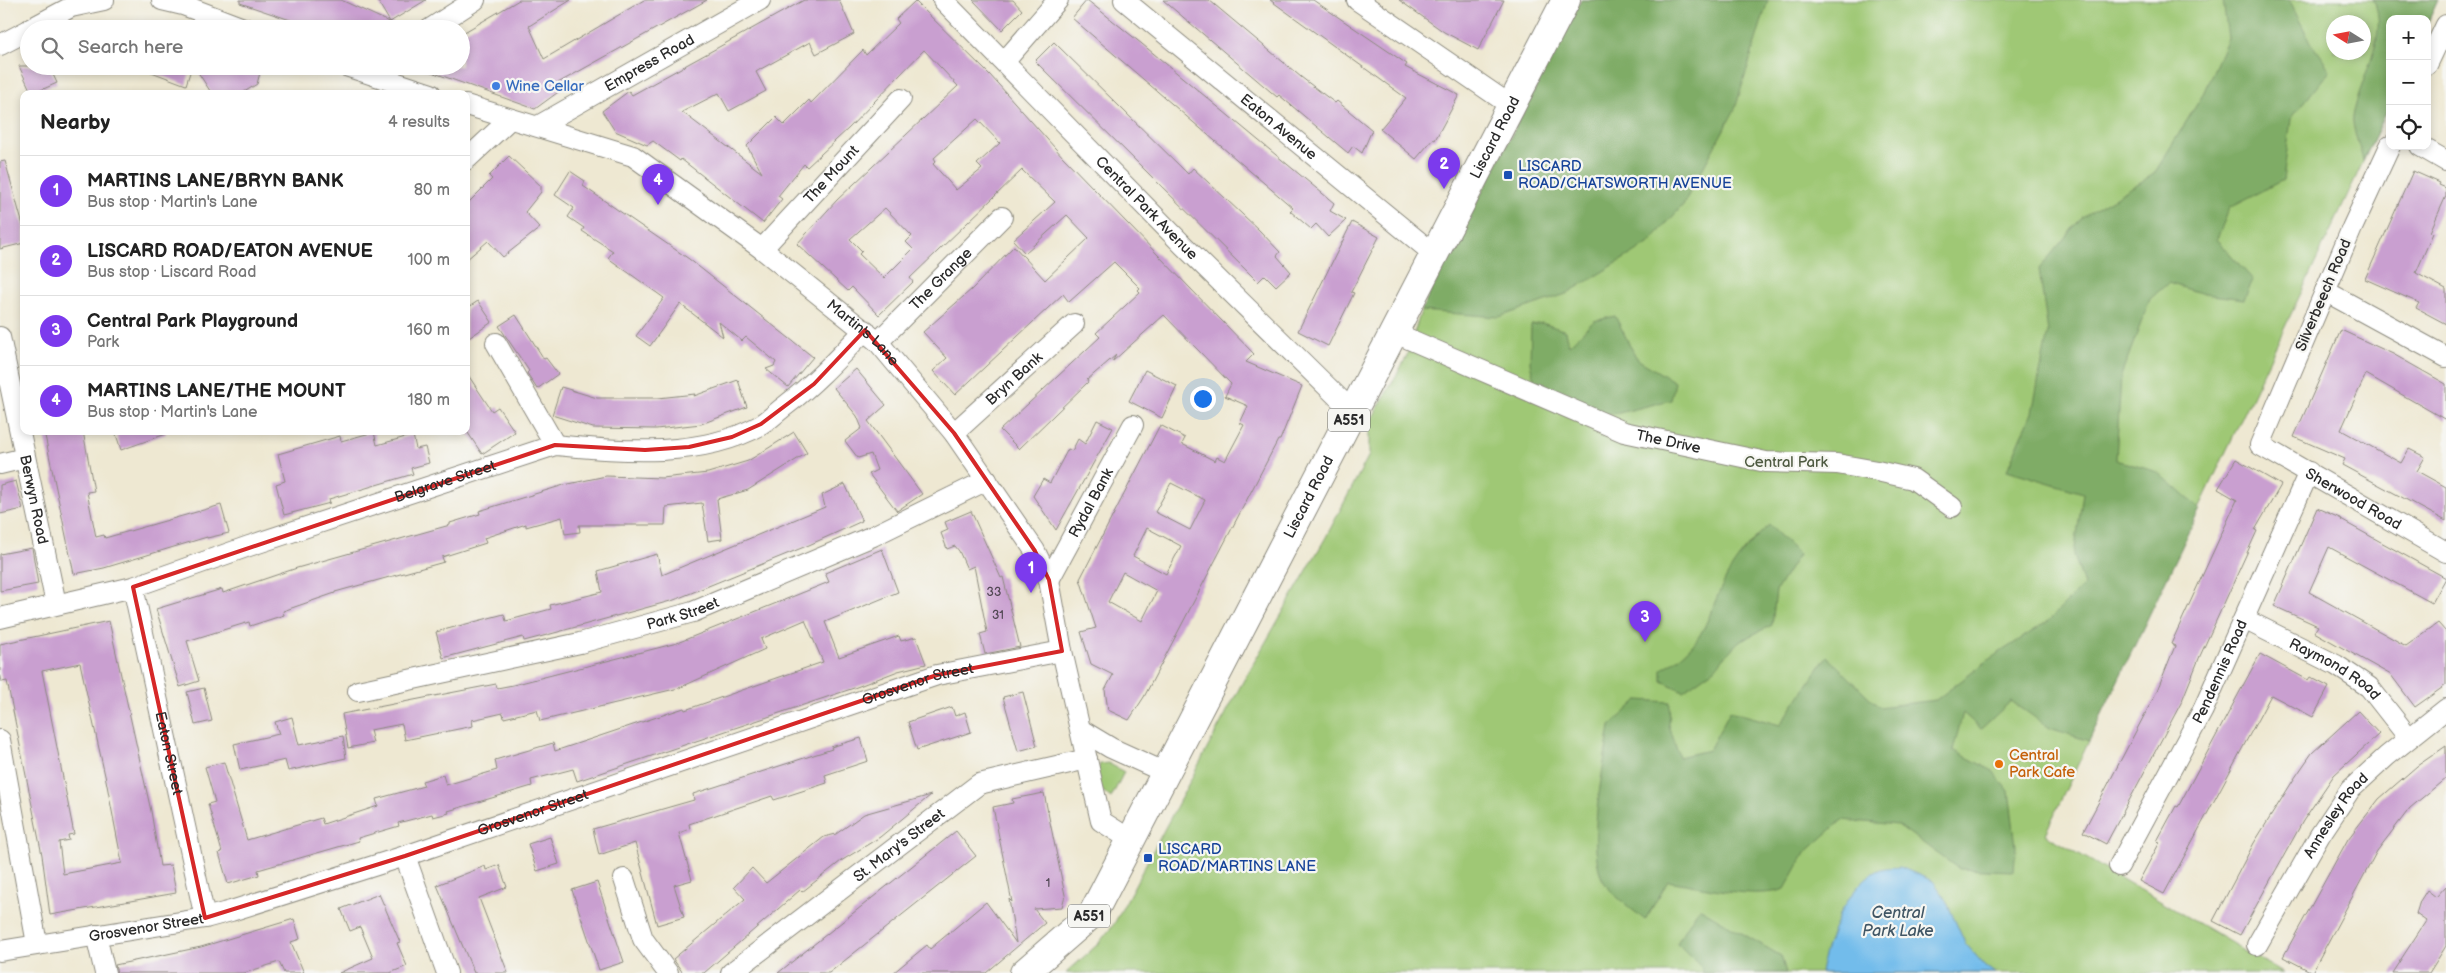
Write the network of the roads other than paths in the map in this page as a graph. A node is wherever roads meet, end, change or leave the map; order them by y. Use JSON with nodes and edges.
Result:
{"nodes":[{"id":1,"x":104,"y":0,"type":"edge"},
{"id":2,"x":162,"y":0,"type":"edge"},
{"id":3,"x":474,"y":0,"type":"edge"},
{"id":4,"x":760,"y":0,"type":"edge"},
{"id":5,"x":943,"y":0,"type":"edge"},
{"id":6,"x":1058,"y":0,"type":"edge"},
{"id":7,"x":1124,"y":0,"type":"edge"},
{"id":8,"x":1357,"y":0,"type":"edge"},
{"id":9,"x":1566,"y":0,"type":"edge"},
{"id":10,"x":185,"y":3,"type":"edge"},
{"id":11,"x":69,"y":4,"type":"edge"},
{"id":12,"x":44,"y":20,"type":"edge"},
{"id":13,"x":225,"y":20,"type":"edge"},
{"id":14,"x":444,"y":20,"type":"edge"},
{"id":15,"x":2446,"y":25,"type":"edge"},
{"id":16,"x":20,"y":34,"type":"edge"},
{"id":17,"x":0,"y":45,"type":"edge"},
{"id":18,"x":2429,"y":60,"type":"edge"},
{"id":19,"x":1005,"y":61,"type":"junction"},
{"id":20,"x":380,"y":75,"type":"edge"},
{"id":21,"x":420,"y":90,"type":"edge"},
{"id":22,"x":901,"y":98,"type":"dead end"},
{"id":23,"x":470,"y":106,"type":"edge"},
{"id":24,"x":1510,"y":106,"type":"junction"},
{"id":25,"x":510,"y":119,"type":"junction"},
{"id":26,"x":538,"y":126,"type":"junction"},
{"id":27,"x":2388,"y":150,"type":"edge"},
{"id":28,"x":2427,"y":150,"type":"edge"},
{"id":29,"x":470,"y":156,"type":"edge"},
{"id":30,"x":2446,"y":161,"type":"edge"},
{"id":31,"x":1002,"y":217,"type":"dead end"},
{"id":32,"x":762,"y":249,"type":"junction"},
{"id":33,"x":1434,"y":254,"type":"junction"},
{"id":34,"x":2325,"y":291,"type":"junction"},
{"id":35,"x":1074,"y":324,"type":"dead end"},
{"id":36,"x":1395,"y":333,"type":"junction"},
{"id":37,"x":872,"y":336,"type":"junction"},
{"id":38,"x":0,"y":337,"type":"edge"},
{"id":39,"x":496,"y":343,"type":"dead end"},
{"id":40,"x":2446,"y":357,"type":"edge"},
{"id":41,"x":19,"y":404,"type":"edge"},
{"id":42,"x":1353,"y":412,"type":"junction"},
{"id":43,"x":1133,"y":425,"type":"dead end"},
{"id":44,"x":954,"y":433,"type":"junction"},
{"id":45,"x":22,"y":435,"type":"edge"},
{"id":46,"x":555,"y":445,"type":"junction"},
{"id":47,"x":2260,"y":445,"type":"joint"},
{"id":48,"x":25,"y":458,"type":"junction"},
{"id":49,"x":0,"y":464,"type":"edge"},
{"id":50,"x":2309,"y":472,"type":"junction"},
{"id":51,"x":987,"y":480,"type":"junction"},
{"id":52,"x":1952,"y":507,"type":"dead end"},
{"id":53,"x":2446,"y":552,"type":"edge"},
{"id":54,"x":1050,"y":580,"type":"junction"},
{"id":55,"x":134,"y":587,"type":"junction"},
{"id":56,"x":56,"y":604,"type":"junction"},
{"id":57,"x":0,"y":618,"type":"edge"},
{"id":58,"x":2244,"y":619,"type":"junction"},
{"id":59,"x":1062,"y":651,"type":"junction"},
{"id":60,"x":358,"y":691,"type":"dead end"},
{"id":61,"x":2446,"y":709,"type":"edge"},
{"id":62,"x":1081,"y":730,"type":"junction"},
{"id":63,"x":2409,"y":738,"type":"junction"},
{"id":64,"x":0,"y":740,"type":"edge"},
{"id":65,"x":1087,"y":759,"type":"junction"},
{"id":66,"x":1164,"y":772,"type":"junction"},
{"id":67,"x":1131,"y":840,"type":"junction"},
{"id":68,"x":404,"y":856,"type":"junction"},
{"id":69,"x":2119,"y":866,"type":"dead end"},
{"id":70,"x":624,"y":879,"type":"dead end"},
{"id":71,"x":205,"y":918,"type":"junction"},
{"id":72,"x":96,"y":935,"type":"junction"},
{"id":73,"x":37,"y":944,"type":"junction"},
{"id":74,"x":2257,"y":945,"type":"dead end"},
{"id":75,"x":0,"y":951,"type":"edge"},
{"id":76,"x":105,"y":973,"type":"edge"},
{"id":77,"x":447,"y":973,"type":"edge"},
{"id":78,"x":668,"y":973,"type":"edge"},
{"id":79,"x":731,"y":973,"type":"edge"},
{"id":80,"x":1024,"y":973,"type":"edge"}],
"edges":[{"from":1,"to":11,"type":"street"},
{"from":2,"to":10,"type":"street"},
{"from":3,"to":14,"type":"street"},
{"from":4,"to":26,"type":"street","name":"Empress Road"},
{"from":5,"to":19,"type":"street","name":"Central Park Avenue"},
{"from":6,"to":19,"type":"street"},
{"from":7,"to":33,"type":"street","name":"Eaton Avenue"},
{"from":8,"to":24,"type":"street"},
{"from":9,"to":24,"type":"main road","name":"Liscard Road","number":"A551"},
{"from":10,"to":13,"type":"street"},
{"from":11,"to":12,"type":"street"},
{"from":15,"to":18,"type":"street"},
{"from":16,"to":17,"type":"street"},
{"from":19,"to":42,"type":"street","name":"Central Park Avenue"},
{"from":20,"to":21,"type":"street"},
{"from":22,"to":32,"type":"street","name":"The Mount"},
{"from":23,"to":25,"type":"street","name":"Martin's Lane"},
{"from":24,"to":33,"type":"main road","name":"Liscard Road","number":"A551"},
{"from":25,"to":26,"type":"street","name":"Martin's Lane"},
{"from":25,"to":29,"type":"street"},
{"from":26,"to":32,"type":"street","name":"Martin's Lane"},
{"from":27,"to":34,"type":"street","name":"Silverbeech Road"},
{"from":28,"to":30,"type":"street"},
{"from":31,"to":37,"type":"street","name":"The Grange"},
{"from":32,"to":37,"type":"street","name":"Martin's Lane"},
{"from":33,"to":36,"type":"main road","name":"Liscard Road","number":"A551"},
{"from":34,"to":40,"type":"street"},
{"from":34,"to":47,"type":"street","name":"Silverbeech Road"},
{"from":35,"to":44,"type":"street","name":"Bryn Bank"},
{"from":36,"to":42,"type":"main road","name":"Liscard Road","number":"A551"},
{"from":36,"to":52,"type":"street","name":"The Drive"},
{"from":37,"to":44,"type":"street","name":"Martin's Lane"},
{"from":37,"to":46,"type":"street","name":"Belgrave Street"},
{"from":38,"to":41,"type":"street","name":"Berwyn Road"},
{"from":39,"to":46,"type":"street"},
{"from":42,"to":66,"type":"main road","name":"Liscard Road","number":"A551"},
{"from":43,"to":54,"type":"street","name":"Rydal Bank"},
{"from":44,"to":51,"type":"street","name":"Martin's Lane"},
{"from":45,"to":48,"type":"street","name":"Berwyn Road"},
{"from":46,"to":55,"type":"street","name":"Belgrave Street"},
{"from":47,"to":50,"type":"street","name":"Sherwood Road"},
{"from":48,"to":49,"type":"street"},
{"from":48,"to":56,"type":"street","name":"Berwyn Road"},
{"from":50,"to":53,"type":"street","name":"Sherwood Road"},
{"from":50,"to":58,"type":"street","name":"Pendennis Road"},
{"from":51,"to":54,"type":"street","name":"Martin's Lane"},
{"from":51,"to":60,"type":"street","name":"Park Street"},
{"from":54,"to":59,"type":"street","name":"Martin's Lane"},
{"from":55,"to":56,"type":"street","name":"Belgrave Street"},
{"from":55,"to":71,"type":"street","name":"Eaton Street"},
{"from":56,"to":57,"type":"street","name":"Belgrave Street"},
{"from":58,"to":63,"type":"street","name":"Raymond Road"},
{"from":58,"to":69,"type":"street","name":"Pendennis Road"},
{"from":59,"to":62,"type":"street","name":"Martin's Lane"},
{"from":59,"to":68,"type":"street","name":"Grosvenor Street"},
{"from":61,"to":63,"type":"street","name":"Annesley Road"},
{"from":62,"to":65,"type":"street","name":"Martin's Lane"},
{"from":62,"to":66,"type":"street"},
{"from":63,"to":74,"type":"street","name":"Annesley Road"},
{"from":64,"to":73,"type":"street"},
{"from":65,"to":67,"type":"street","name":"Martin's Lane"},
{"from":65,"to":79,"type":"street","name":"St. Mary's Street"},
{"from":66,"to":67,"type":"main road","name":"Liscard Road","number":"A551"},
{"from":67,"to":80,"type":"main road","name":"Liscard Road","number":"A551"},
{"from":68,"to":71,"type":"street","name":"Grosvenor Street"},
{"from":68,"to":77,"type":"street"},
{"from":70,"to":78,"type":"street"},
{"from":71,"to":72,"type":"street","name":"Grosvenor Street"},
{"from":72,"to":73,"type":"street","name":"Grosvenor Street"},
{"from":72,"to":76,"type":"street"},
{"from":73,"to":75,"type":"street","name":"Grosvenor Street"}]}
